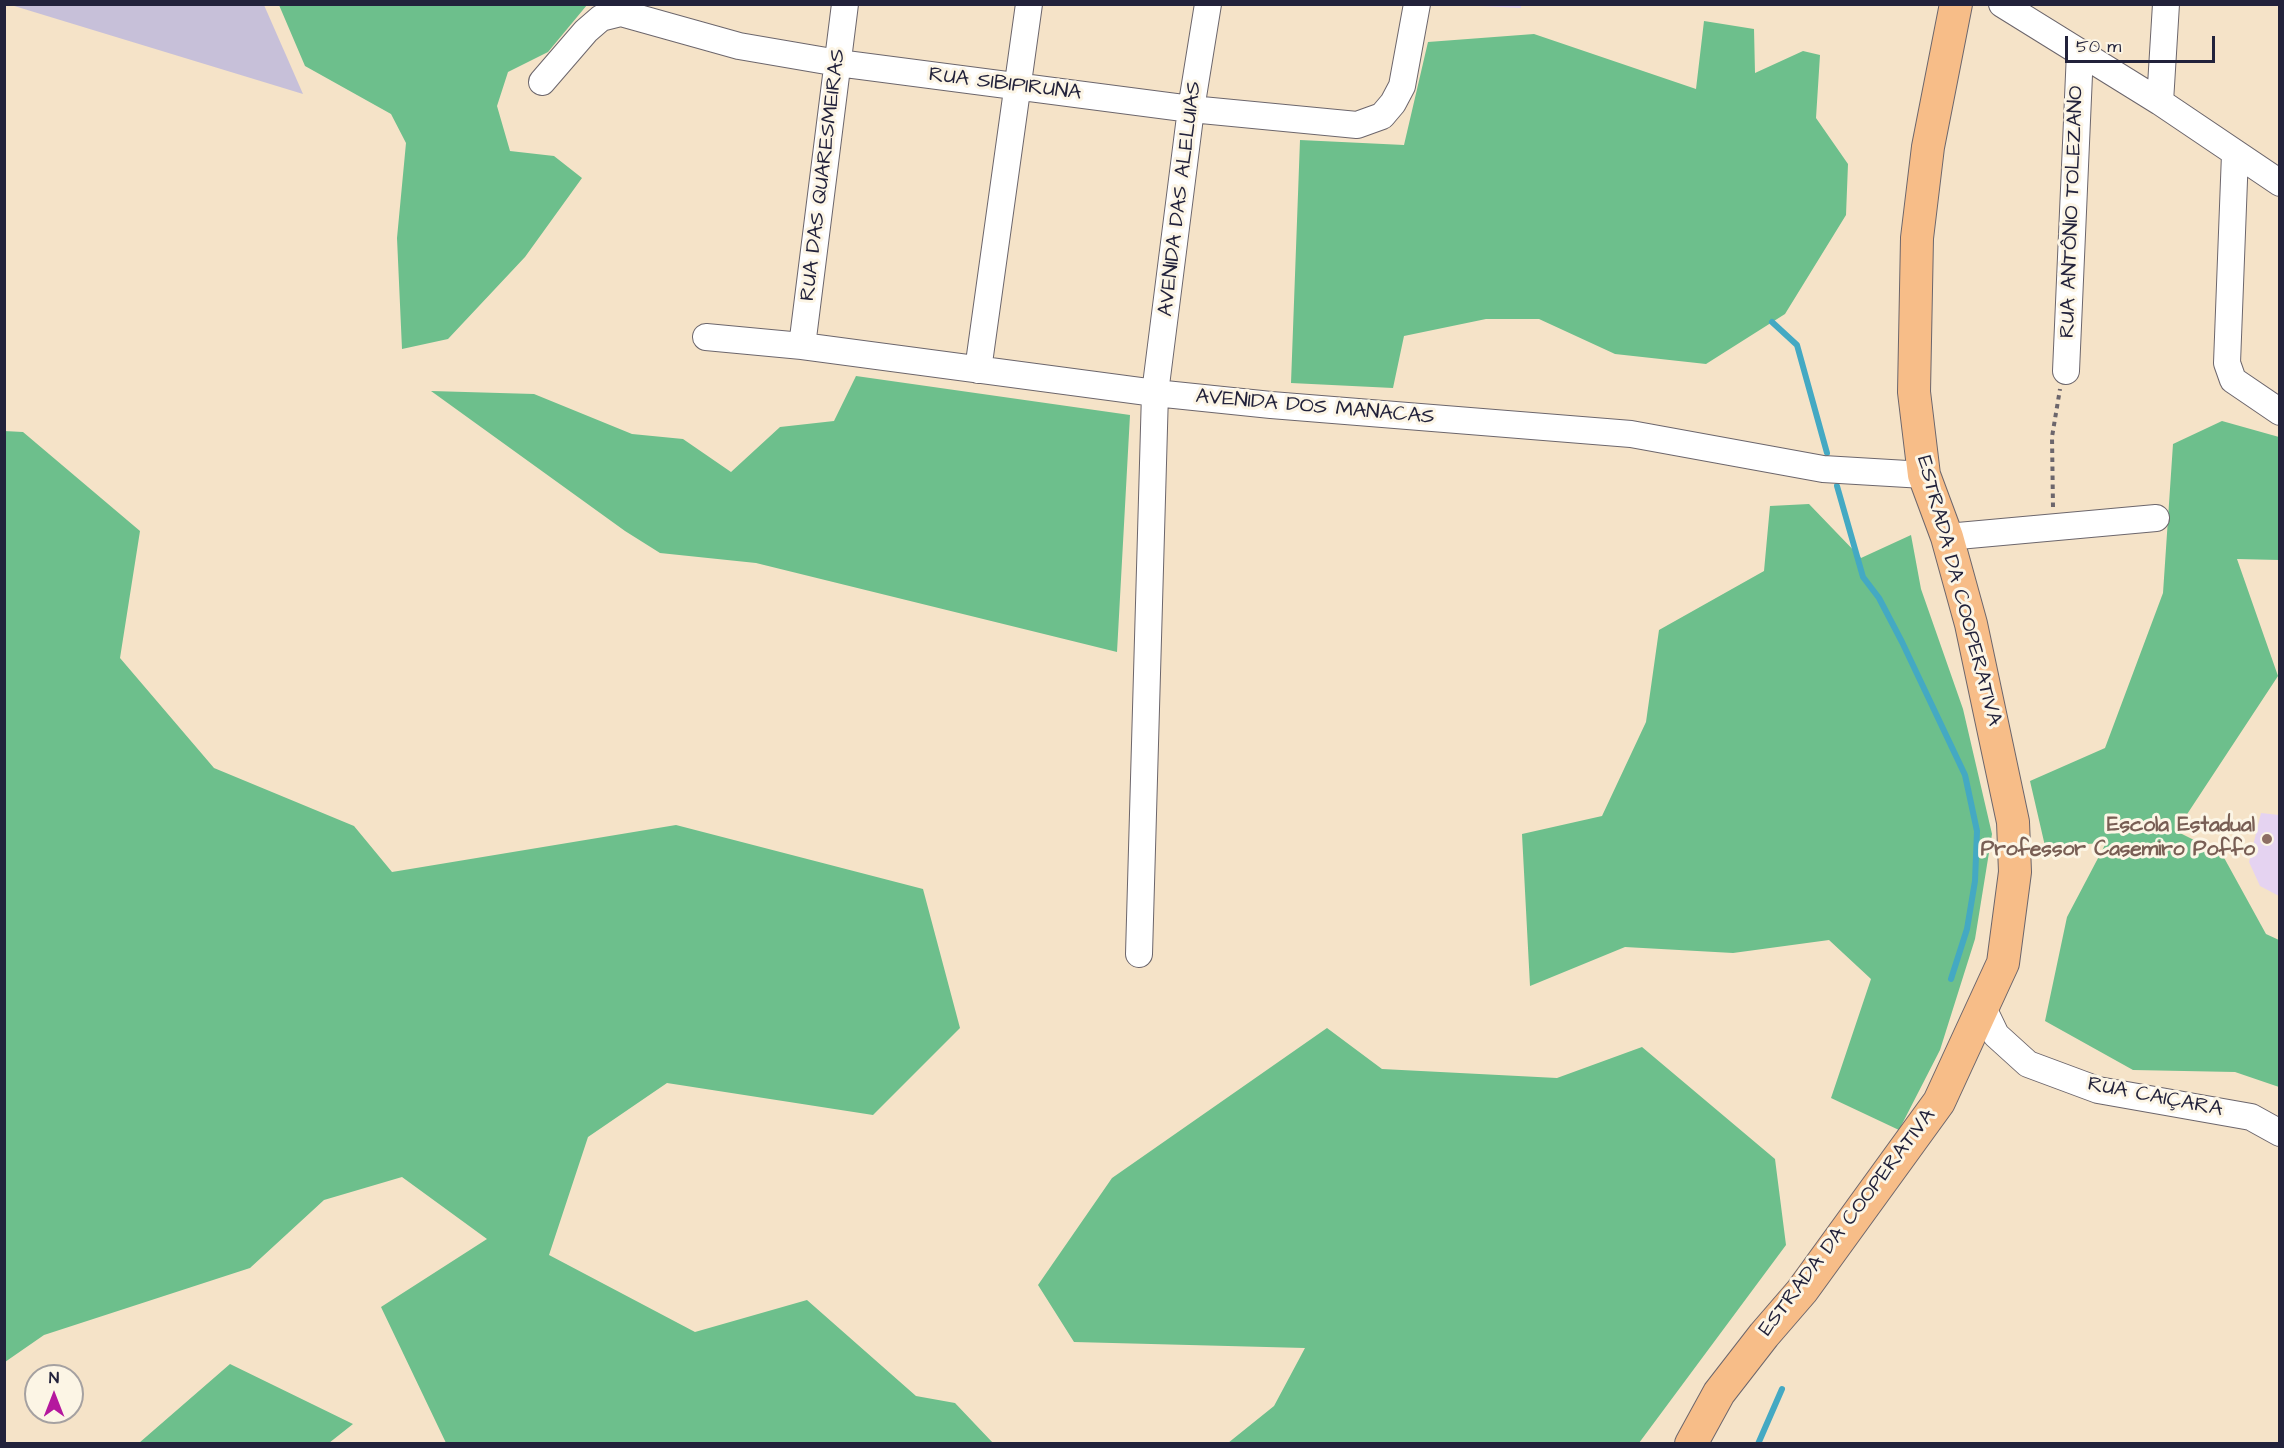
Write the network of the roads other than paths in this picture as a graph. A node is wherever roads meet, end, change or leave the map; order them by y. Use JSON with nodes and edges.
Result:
{"nodes":[{"id":1,"x":845,"y":4,"type":"edge"},
{"id":2,"x":1029,"y":4,"type":"edge"},
{"id":3,"x":1209,"y":4,"type":"edge"},
{"id":4,"x":1417,"y":4,"type":"edge"},
{"id":5,"x":1956,"y":4,"type":"edge"},
{"id":6,"x":2002,"y":4,"type":"edge"},
{"id":7,"x":2166,"y":4,"type":"edge"},
{"id":8,"x":2080,"y":52,"type":"junction"},
{"id":9,"x":838,"y":63,"type":"junction"},
{"id":10,"x":542,"y":82,"type":"dead end"},
{"id":11,"x":1018,"y":87,"type":"junction"},
{"id":12,"x":2160,"y":102,"type":"junction"},
{"id":13,"x":1191,"y":109,"type":"junction"},
{"id":14,"x":2235,"y":154,"type":"junction"},
{"id":15,"x":2280,"y":183,"type":"edge"},
{"id":16,"x":706,"y":337,"type":"dead end"},
{"id":17,"x":802,"y":346,"type":"junction"},
{"id":18,"x":978,"y":370,"type":"junction"},
{"id":19,"x":2066,"y":371,"type":"road end"},
{"id":20,"x":1155,"y":393,"type":"junction"},
{"id":21,"x":2280,"y":412,"type":"edge"},
{"id":22,"x":1924,"y":475,"type":"junction"},
{"id":23,"x":2156,"y":518,"type":"dead end"},
{"id":24,"x":1947,"y":537,"type":"junction"},
{"id":25,"x":1139,"y":954,"type":"dead end"},
{"id":26,"x":1984,"y":1010,"type":"junction"},
{"id":27,"x":2280,"y":1133,"type":"edge"},
{"id":28,"x":1691,"y":1443,"type":"edge"}],
"edges":[{"from":1,"to":9,"type":"street","name":"RUA DAS QUARESMEIRAS"},
{"from":2,"to":11,"type":"street"},
{"from":3,"to":13,"type":"street","name":"AVENIDA DAS ALELUIAS"},
{"from":4,"to":13,"type":"street","name":"RUA SIBIPIRUNA"},
{"from":5,"to":22,"type":"main road","name":"ESTRADA DA COOPERATIVA"},
{"from":6,"to":8,"type":"street"},
{"from":7,"to":12,"type":"street"},
{"from":8,"to":12,"type":"street"},
{"from":8,"to":19,"type":"street","name":"RUA ANTÔNIO TOLEZANO"},
{"from":9,"to":10,"type":"street","name":"RUA SIBIPIRUNA"},
{"from":9,"to":11,"type":"street","name":"RUA SIBIPIRUNA"},
{"from":9,"to":17,"type":"street","name":"RUA DAS QUARESMEIRAS"},
{"from":11,"to":13,"type":"street","name":"RUA SIBIPIRUNA"},
{"from":11,"to":18,"type":"street"},
{"from":12,"to":14,"type":"street"},
{"from":13,"to":20,"type":"street","name":"AVENIDA DAS ALELUIAS"},
{"from":14,"to":15,"type":"street"},
{"from":14,"to":21,"type":"street"},
{"from":16,"to":17,"type":"street","name":"AVENIDA DOS MANACAS"},
{"from":17,"to":18,"type":"street","name":"AVENIDA DOS MANACAS"},
{"from":18,"to":20,"type":"street","name":"AVENIDA DOS MANACAS"},
{"from":20,"to":22,"type":"street","name":"AVENIDA DOS MANACAS"},
{"from":20,"to":25,"type":"street","name":"AVENIDA DAS ALELUIAS"},
{"from":22,"to":24,"type":"main road","name":"ESTRADA DA COOPERATIVA"},
{"from":23,"to":24,"type":"street"},
{"from":24,"to":26,"type":"main road","name":"ESTRADA DA COOPERATIVA"},
{"from":26,"to":27,"type":"street","name":"RUA CAIÇARA"},
{"from":26,"to":28,"type":"main road","name":"ESTRADA DA COOPERATIVA"}]}
